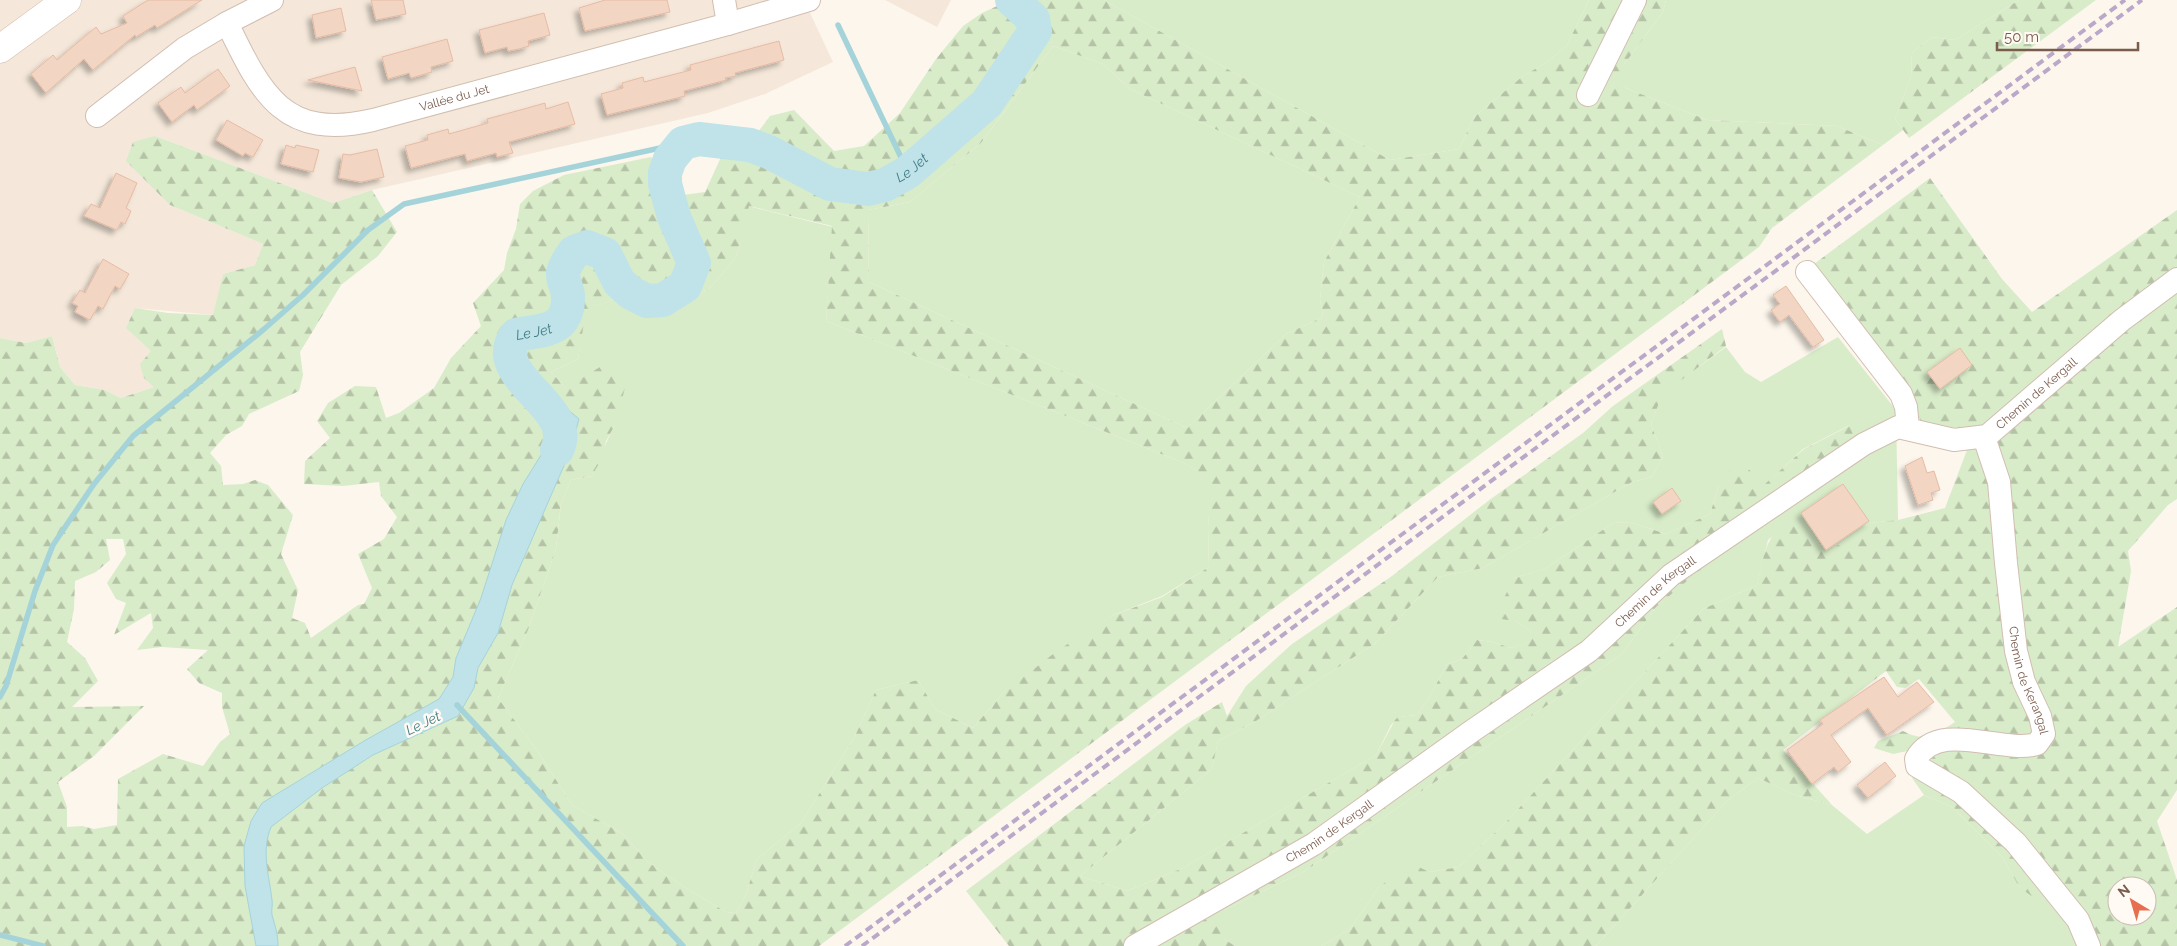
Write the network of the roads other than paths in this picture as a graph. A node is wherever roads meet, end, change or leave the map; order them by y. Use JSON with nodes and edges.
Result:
{"nodes":[{"id":1,"x":67,"y":0,"type":"edge"},
{"id":2,"x":272,"y":0,"type":"edge"},
{"id":3,"x":724,"y":0,"type":"edge"},
{"id":4,"x":810,"y":0,"type":"edge"},
{"id":5,"x":1635,"y":0,"type":"edge"},
{"id":6,"x":227,"y":23,"type":"junction"},
{"id":7,"x":728,"y":24,"type":"junction"},
{"id":8,"x":0,"y":49,"type":"edge"},
{"id":9,"x":1588,"y":95,"type":"dead end"},
{"id":10,"x":97,"y":116,"type":"dead end"},
{"id":11,"x":1807,"y":272,"type":"dead end"},
{"id":12,"x":2177,"y":279,"type":"edge"},
{"id":13,"x":1908,"y":428,"type":"junction"},
{"id":14,"x":1984,"y":437,"type":"junction"},
{"id":15,"x":1135,"y":946,"type":"edge"},
{"id":16,"x":2088,"y":946,"type":"edge"}],
"edges":[{"from":1,"to":8,"type":"street"},
{"from":2,"to":6,"type":"street"},
{"from":3,"to":7,"type":"street"},
{"from":4,"to":7,"type":"street","name":"Vallée du Jet"},
{"from":5,"to":9,"type":"street"},
{"from":6,"to":7,"type":"street","name":"Vallée du Jet"},
{"from":6,"to":10,"type":"street"},
{"from":11,"to":13,"type":"street"},
{"from":12,"to":14,"type":"street","name":"Chemin de Kergall"},
{"from":13,"to":14,"type":"street","name":"Chemin de Kergall"},
{"from":13,"to":15,"type":"street","name":"Chemin de Kergall"},
{"from":14,"to":16,"type":"street","name":"Chemin de Kerangal"}]}
